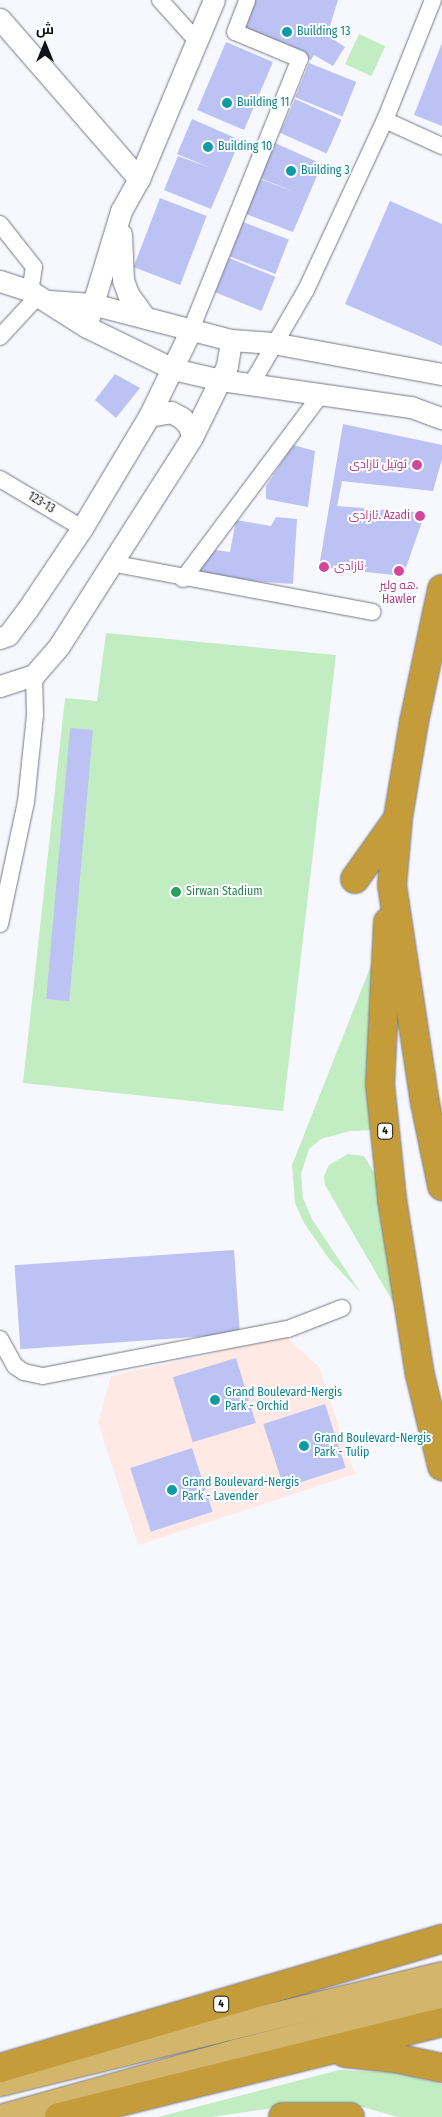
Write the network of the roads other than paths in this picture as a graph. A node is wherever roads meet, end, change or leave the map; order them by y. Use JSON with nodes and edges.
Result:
{"nodes":[{"id":1,"x":160,"y":0,"type":"edge"},
{"id":2,"x":214,"y":0,"type":"edge"},
{"id":3,"x":248,"y":0,"type":"edge"},
{"id":4,"x":433,"y":0,"type":"edge"},
{"id":5,"x":0,"y":19,"type":"edge"},
{"id":6,"x":197,"y":40,"type":"junction"},
{"id":7,"x":385,"y":120,"type":"junction"},
{"id":8,"x":442,"y":146,"type":"edge"},
{"id":9,"x":139,"y":179,"type":"junction"},
{"id":10,"x":122,"y":211,"type":"junction"},
{"id":11,"x":0,"y":224,"type":"edge"},
{"id":12,"x":0,"y":280,"type":"edge"},
{"id":13,"x":39,"y":296,"type":"junction"},
{"id":14,"x":92,"y":304,"type":"junction"},
{"id":15,"x":145,"y":318,"type":"junction"},
{"id":16,"x":87,"y":327,"type":"junction"},
{"id":17,"x":190,"y":332,"type":"junction"},
{"id":18,"x":0,"y":337,"type":"edge"},
{"id":19,"x":231,"y":340,"type":"junction"},
{"id":20,"x":273,"y":343,"type":"junction"},
{"id":21,"x":173,"y":369,"type":"junction"},
{"id":22,"x":442,"y":374,"type":"edge"},
{"id":23,"x":221,"y":380,"type":"junction"},
{"id":24,"x":252,"y":383,"type":"junction"},
{"id":25,"x":322,"y":393,"type":"junction"},
{"id":26,"x":149,"y":416,"type":"junction"},
{"id":27,"x":442,"y":418,"type":"edge"},
{"id":28,"x":192,"y":437,"type":"junction"},
{"id":29,"x":0,"y":479,"type":"edge"},
{"id":30,"x":82,"y":528,"type":"junction"},
{"id":31,"x":112,"y":564,"type":"junction"},
{"id":32,"x":183,"y":578,"type":"junction"},
{"id":33,"x":442,"y":589,"type":"edge"},
{"id":34,"x":372,"y":612,"type":"dead end"},
{"id":35,"x":0,"y":638,"type":"edge"},
{"id":36,"x":34,"y":675,"type":"junction"},
{"id":37,"x":0,"y":686,"type":"edge"},
{"id":38,"x":398,"y":818,"type":"junction"},
{"id":39,"x":356,"y":879,"type":"dead end"},
{"id":40,"x":392,"y":885,"type":"junction"},
{"id":41,"x":0,"y":924,"type":"edge"},
{"id":42,"x":442,"y":1186,"type":"edge"},
{"id":43,"x":342,"y":1308,"type":"dead end"},
{"id":44,"x":0,"y":1338,"type":"edge"},
{"id":45,"x":442,"y":1466,"type":"edge"},
{"id":46,"x":442,"y":1928,"type":"edge"},
{"id":47,"x":442,"y":1939,"type":"edge"},
{"id":48,"x":442,"y":1944,"type":"edge"},
{"id":49,"x":410,"y":1948,"type":"junction"},
{"id":50,"x":436,"y":1996,"type":"edge"},
{"id":51,"x":326,"y":2051,"type":"junction"},
{"id":52,"x":0,"y":2068,"type":"edge"},
{"id":53,"x":442,"y":2068,"type":"edge"},
{"id":54,"x":0,"y":2083,"type":"edge"},
{"id":55,"x":4,"y":2117,"type":"edge"},
{"id":56,"x":59,"y":2117,"type":"edge"},
{"id":57,"x":283,"y":2117,"type":"edge"},
{"id":58,"x":350,"y":2117,"type":"edge"}],
"edges":[{"from":1,"to":6,"type":"street"},
{"from":2,"to":6,"type":"street"},
{"from":3,"to":17,"type":"street"},
{"from":4,"to":7,"type":"street"},
{"from":5,"to":9,"type":"street"},
{"from":6,"to":9,"type":"street"},
{"from":7,"to":8,"type":"street"},
{"from":7,"to":20,"type":"street"},
{"from":9,"to":10,"type":"street"},
{"from":10,"to":14,"type":"street"},
{"from":10,"to":15,"type":"street"},
{"from":11,"to":13,"type":"street"},
{"from":12,"to":13,"type":"street"},
{"from":13,"to":14,"type":"street"},
{"from":13,"to":16,"type":"street"},
{"from":13,"to":18,"type":"street"},
{"from":14,"to":15,"type":"street"},
{"from":14,"to":16,"type":"street"},
{"from":15,"to":17,"type":"street"},
{"from":16,"to":21,"type":"street"},
{"from":17,"to":19,"type":"street"},
{"from":17,"to":21,"type":"street"},
{"from":19,"to":20,"type":"street"},
{"from":19,"to":23,"type":"street"},
{"from":20,"to":22,"type":"street"},
{"from":20,"to":24,"type":"street"},
{"from":21,"to":23,"type":"street"},
{"from":21,"to":26,"type":"street"},
{"from":23,"to":24,"type":"street"},
{"from":23,"to":28,"type":"street"},
{"from":24,"to":25,"type":"street"},
{"from":25,"to":27,"type":"street"},
{"from":25,"to":32,"type":"street"},
{"from":26,"to":28,"type":"street"},
{"from":26,"to":30,"type":"street"},
{"from":28,"to":31,"type":"street"},
{"from":29,"to":30,"type":"street","name":"123-13"},
{"from":30,"to":35,"type":"street"},
{"from":31,"to":32,"type":"street"},
{"from":31,"to":36,"type":"street"},
{"from":32,"to":34,"type":"street"},
{"from":33,"to":38,"type":"highway"},
{"from":36,"to":37,"type":"street"},
{"from":36,"to":41,"type":"street"},
{"from":38,"to":39,"type":"highway"},
{"from":38,"to":40,"type":"highway"},
{"from":40,"to":42,"type":"highway"},
{"from":40,"to":45,"type":"highway","number":"4"},
{"from":43,"to":44,"type":"street"},
{"from":46,"to":49,"type":"highway"},
{"from":47,"to":49,"type":"highway","number":"4"},
{"from":48,"to":49,"type":"highway"},
{"from":49,"to":52,"type":"highway","number":"4"},
{"from":50,"to":51,"type":"highway"},
{"from":50,"to":54,"type":"main road"},
{"from":50,"to":55,"type":"main road"},
{"from":51,"to":53,"type":"highway"},
{"from":51,"to":56,"type":"highway"},
{"from":57,"to":58,"type":"highway"}]}
